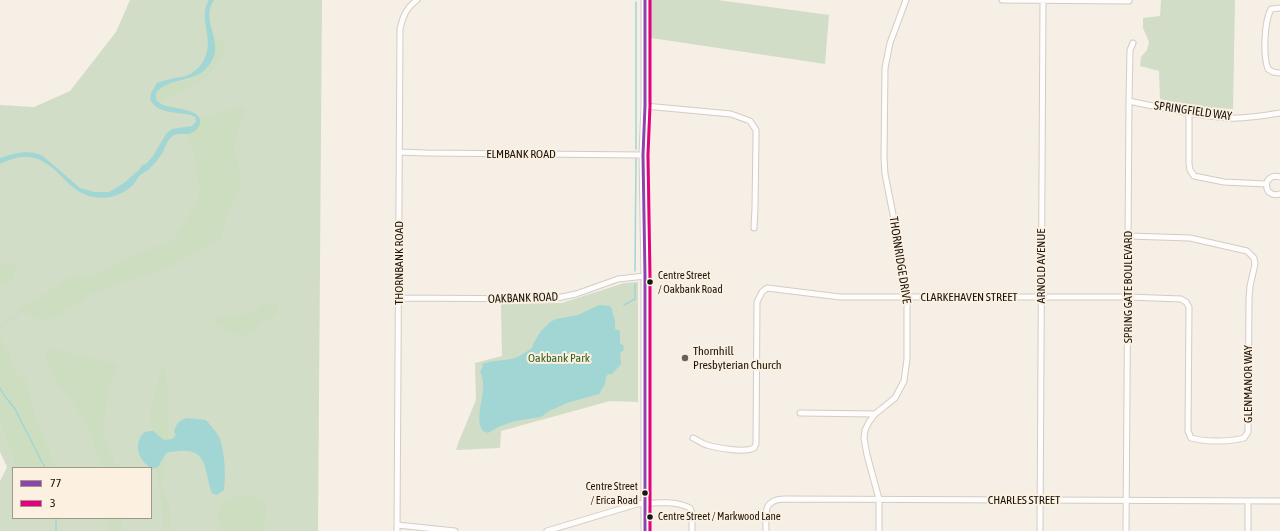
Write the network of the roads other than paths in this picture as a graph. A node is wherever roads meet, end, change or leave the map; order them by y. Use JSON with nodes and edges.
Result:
{"nodes":[{"id":1,"x":417,"y":0,"type":"edge"},
{"id":2,"x":645,"y":0,"type":"edge"},
{"id":3,"x":906,"y":0,"type":"edge"},
{"id":4,"x":1002,"y":0,"type":"edge"},
{"id":5,"x":1043,"y":0,"type":"edge"},
{"id":6,"x":1129,"y":1,"type":"edge"},
{"id":7,"x":1280,"y":8,"type":"edge"},
{"id":8,"x":1133,"y":43,"type":"dead end"},
{"id":9,"x":1280,"y":73,"type":"edge"},
{"id":10,"x":1129,"y":101,"type":"junction"},
{"id":11,"x":645,"y":106,"type":"junction"},
{"id":12,"x":1189,"y":112,"type":"junction"},
{"id":13,"x":1280,"y":113,"type":"edge"},
{"id":14,"x":400,"y":152,"type":"junction"},
{"id":15,"x":643,"y":155,"type":"junction"},
{"id":16,"x":1280,"y":176,"type":"edge"},
{"id":17,"x":1266,"y":184,"type":"junction"},
{"id":18,"x":1280,"y":194,"type":"edge"},
{"id":19,"x":754,"y":228,"type":"dead end"},
{"id":20,"x":1128,"y":236,"type":"junction"},
{"id":21,"x":645,"y":276,"type":"junction"},
{"id":22,"x":907,"y":296,"type":"junction"},
{"id":23,"x":1128,"y":297,"type":"junction"},
{"id":24,"x":399,"y":298,"type":"junction"},
{"id":25,"x":1041,"y":298,"type":"junction"},
{"id":26,"x":800,"y":413,"type":"dead end"},
{"id":27,"x":875,"y":414,"type":"junction"},
{"id":28,"x":693,"y":438,"type":"dead end"},
{"id":29,"x":879,"y":500,"type":"junction"},
{"id":30,"x":1040,"y":501,"type":"junction"},
{"id":31,"x":1126,"y":501,"type":"junction"},
{"id":32,"x":1248,"y":501,"type":"junction"},
{"id":33,"x":1280,"y":501,"type":"edge"},
{"id":34,"x":645,"y":503,"type":"junction"},
{"id":35,"x":397,"y":525,"type":"junction"},
{"id":36,"x":397,"y":531,"type":"edge"},
{"id":37,"x":455,"y":531,"type":"edge"},
{"id":38,"x":547,"y":531,"type":"edge"},
{"id":39,"x":645,"y":531,"type":"edge"},
{"id":40,"x":692,"y":531,"type":"edge"},
{"id":41,"x":766,"y":531,"type":"edge"},
{"id":42,"x":879,"y":531,"type":"edge"},
{"id":43,"x":1040,"y":531,"type":"edge"},
{"id":44,"x":1126,"y":531,"type":"edge"},
{"id":45,"x":1248,"y":531,"type":"edge"}],
"edges":[{"from":1,"to":14,"type":"street","name":"THORNBANK ROAD"},
{"from":2,"to":11,"type":"main road"},
{"from":3,"to":22,"type":"street","name":"THORNRIDGE DRIVE"},
{"from":4,"to":5,"type":"street"},
{"from":5,"to":6,"type":"street"},
{"from":5,"to":25,"type":"street","name":"ARNOLD AVENUE"},
{"from":7,"to":9,"type":"street"},
{"from":8,"to":10,"type":"street","name":"SPRING GATE BOULEVARD"},
{"from":10,"to":12,"type":"street","name":"SPRINGFIELD WAY"},
{"from":10,"to":20,"type":"street","name":"SPRING GATE BOULEVARD"},
{"from":11,"to":15,"type":"main road"},
{"from":11,"to":19,"type":"street"},
{"from":12,"to":13,"type":"street","name":"SPRINGFIELD WAY"},
{"from":12,"to":17,"type":"street"},
{"from":14,"to":15,"type":"street","name":"ELMBANK ROAD"},
{"from":14,"to":24,"type":"street","name":"THORNBANK ROAD"},
{"from":15,"to":21,"type":"main road"},
{"from":16,"to":17,"type":"street"},
{"from":17,"to":18,"type":"street"},
{"from":20,"to":23,"type":"street","name":"SPRING GATE BOULEVARD"},
{"from":20,"to":23,"type":"street","name":"GLENMANOR WAY"},
{"from":21,"to":24,"type":"street","name":"OAKBANK ROAD"},
{"from":21,"to":34,"type":"main road"},
{"from":22,"to":25,"type":"street","name":"CLARKEHAVEN STREET"},
{"from":22,"to":27,"type":"street","name":"THORNRIDGE DRIVE"},
{"from":22,"to":28,"type":"street","name":"CLARKEHAVEN STREET"},
{"from":23,"to":25,"type":"street","name":"CLARKEHAVEN STREET"},
{"from":23,"to":31,"type":"street","name":"SPRING GATE BOULEVARD"},
{"from":24,"to":35,"type":"street","name":"THORNBANK ROAD"},
{"from":25,"to":30,"type":"street","name":"ARNOLD AVENUE"},
{"from":26,"to":27,"type":"street"},
{"from":27,"to":29,"type":"street","name":"THORNRIDGE DRIVE"},
{"from":29,"to":30,"type":"street","name":"CHARLES STREET"},
{"from":29,"to":41,"type":"street","name":"CHARLES STREET"},
{"from":29,"to":42,"type":"street","name":"THORNRIDGE DRIVE"},
{"from":30,"to":31,"type":"street","name":"CHARLES STREET"},
{"from":30,"to":43,"type":"street","name":"ARNOLD AVENUE"},
{"from":31,"to":32,"type":"street","name":"CHARLES STREET"},
{"from":31,"to":44,"type":"street","name":"SPRING GATE BOULEVARD"},
{"from":32,"to":33,"type":"street","name":"CHARLES STREET"},
{"from":32,"to":45,"type":"street"},
{"from":34,"to":38,"type":"street"},
{"from":34,"to":39,"type":"main road"},
{"from":34,"to":40,"type":"street"},
{"from":35,"to":36,"type":"street","name":"THORNBANK ROAD"},
{"from":35,"to":37,"type":"street"}]}
